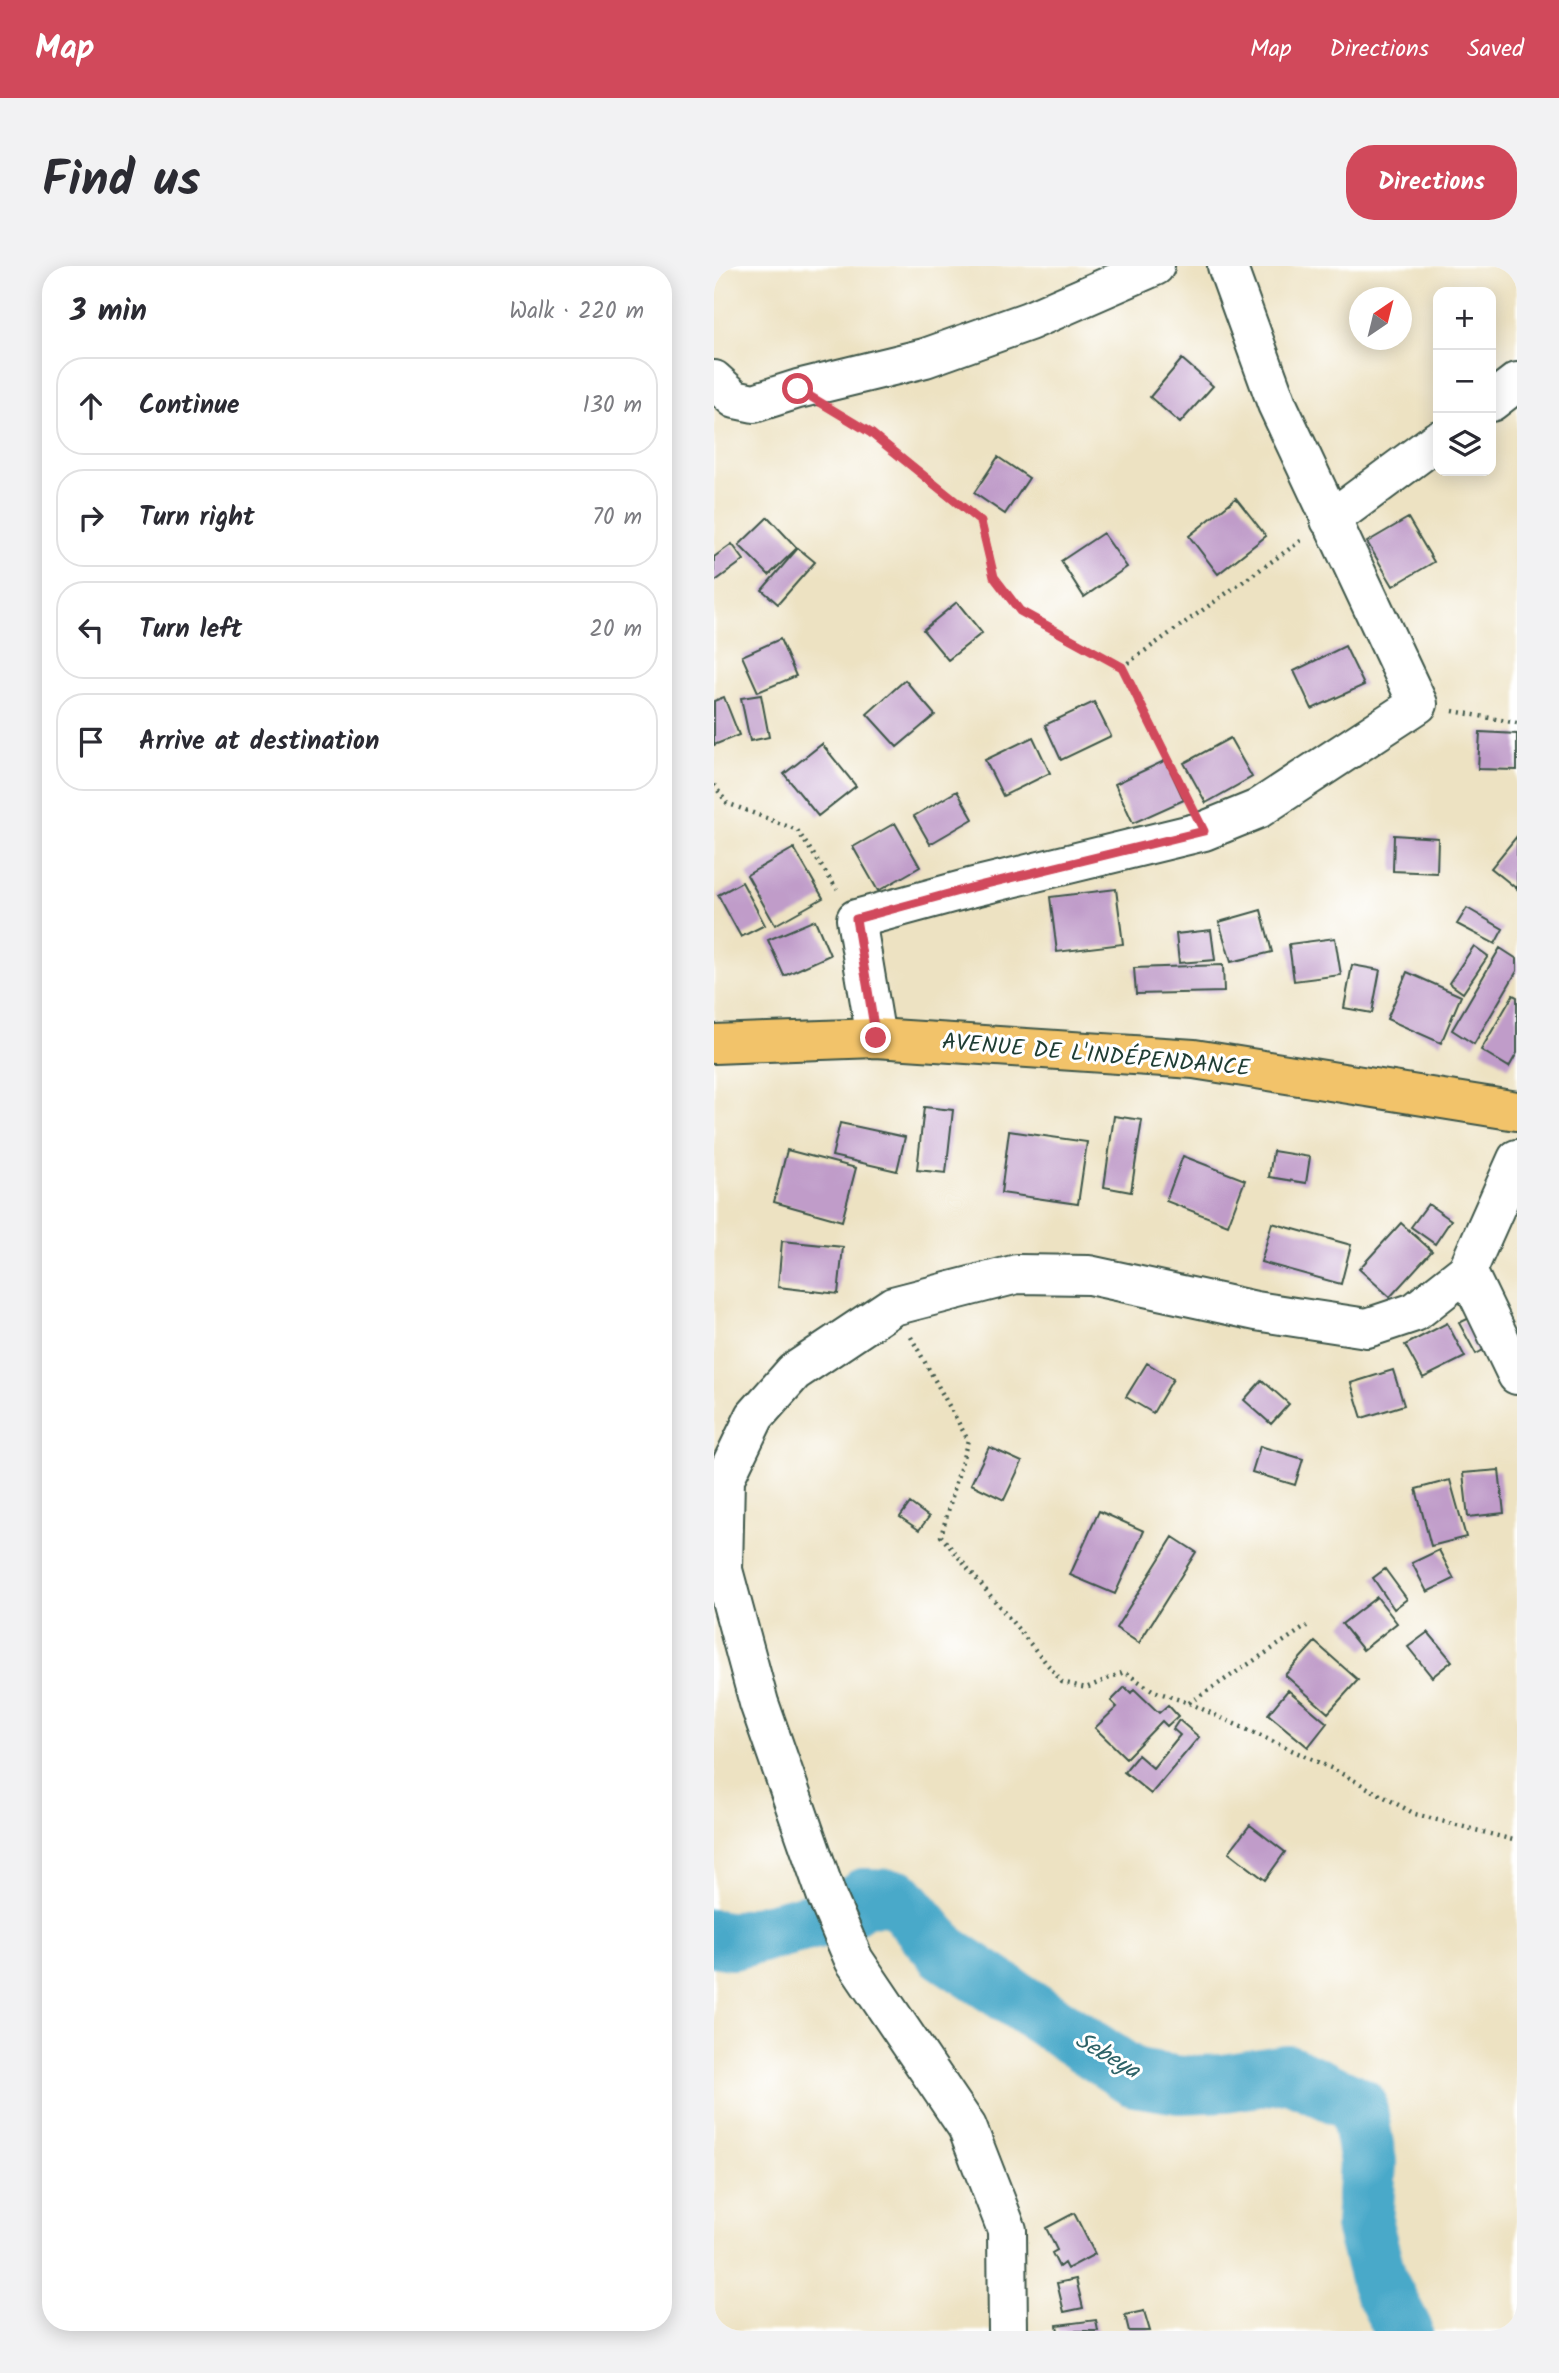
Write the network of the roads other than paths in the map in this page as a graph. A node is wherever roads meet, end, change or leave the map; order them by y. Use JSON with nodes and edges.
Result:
{"nodes":[{"id":1,"x":1155,"y":266,"type":"edge"},
{"id":2,"x":1227,"y":266,"type":"edge"},
{"id":3,"x":714,"y":380,"type":"edge"},
{"id":4,"x":1517,"y":382,"type":"edge"},
{"id":5,"x":1496,"y":398,"type":"edge"},
{"id":6,"x":1433,"y":444,"type":"edge"},
{"id":7,"x":1330,"y":520,"type":"junction"},
{"id":8,"x":876,"y":1038,"type":"junction"},
{"id":9,"x":714,"y":1044,"type":"edge"},
{"id":10,"x":1517,"y":1111,"type":"edge"},
{"id":11,"x":1517,"y":1159,"type":"edge"},
{"id":12,"x":1467,"y":1271,"type":"junction"},
{"id":13,"x":1517,"y":1375,"type":"edge"},
{"id":14,"x":1008,"y":2331,"type":"edge"}],
"edges":[{"from":1,"to":3,"type":"street"},
{"from":2,"to":7,"type":"street"},
{"from":4,"to":5,"type":"street"},
{"from":6,"to":7,"type":"street"},
{"from":7,"to":8,"type":"street"},
{"from":8,"to":9,"type":"highway","name":"AVENUE DE L'INDÉPENDANCE"},
{"from":8,"to":10,"type":"highway","name":"AVENUE DE L'INDÉPENDANCE"},
{"from":11,"to":12,"type":"street"},
{"from":12,"to":13,"type":"street"},
{"from":12,"to":14,"type":"street"}]}
